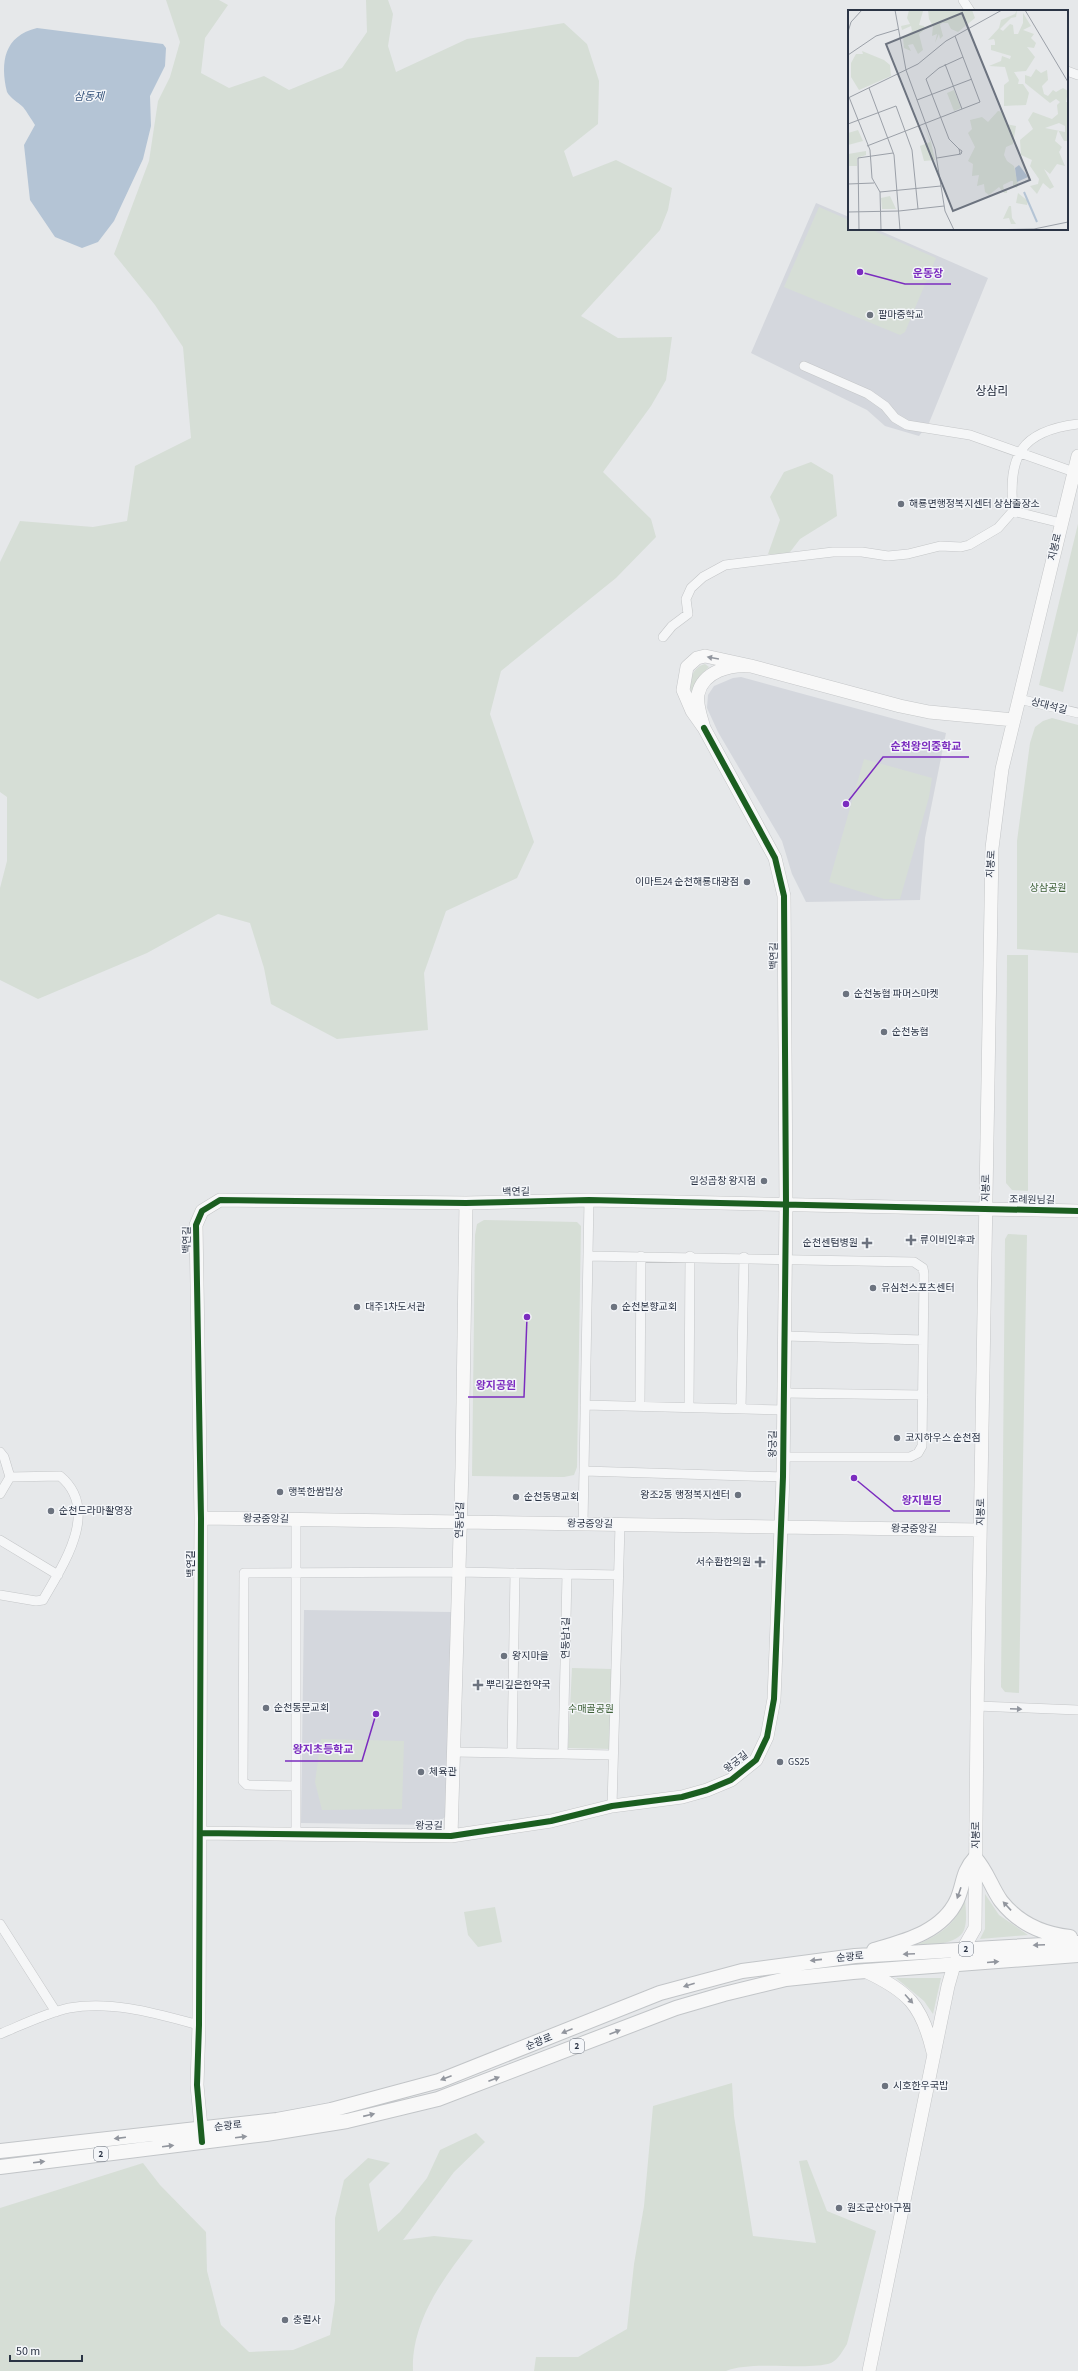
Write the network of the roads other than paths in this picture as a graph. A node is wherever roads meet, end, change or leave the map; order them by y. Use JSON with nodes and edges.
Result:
{"nodes":[{"id":1,"x":963,"y":0,"type":"edge"},
{"id":2,"x":969,"y":10,"type":"edge"},
{"id":3,"x":1068,"y":71,"type":"edge"},
{"id":4,"x":1078,"y":75,"type":"edge"},
{"id":5,"x":804,"y":366,"type":"dead end"},
{"id":6,"x":1078,"y":424,"type":"edge"},
{"id":7,"x":1020,"y":451,"type":"junction"},
{"id":8,"x":1078,"y":456,"type":"edge"},
{"id":9,"x":1074,"y":472,"type":"junction"},
{"id":10,"x":1013,"y":511,"type":"junction"},
{"id":11,"x":1061,"y":523,"type":"junction"},
{"id":12,"x":663,"y":637,"type":"dead end"},
{"id":13,"x":751,"y":666,"type":"junction"},
{"id":14,"x":1019,"y":699,"type":"junction"},
{"id":15,"x":1078,"y":713,"type":"edge"},
{"id":16,"x":1014,"y":720,"type":"junction"},
{"id":17,"x":704,"y":728,"type":"junction"},
{"id":18,"x":589,"y":1200,"type":"junction"},
{"id":19,"x":466,"y":1203,"type":"junction"},
{"id":20,"x":786,"y":1204,"type":"junction"},
{"id":21,"x":986,"y":1210,"type":"junction"},
{"id":22,"x":1078,"y":1211,"type":"edge"},
{"id":23,"x":588,"y":1256,"type":"junction"},
{"id":24,"x":641,"y":1256,"type":"junction"},
{"id":25,"x":690,"y":1256,"type":"junction"},
{"id":26,"x":744,"y":1257,"type":"junction"},
{"id":27,"x":784,"y":1260,"type":"junction"},
{"id":28,"x":785,"y":1336,"type":"junction"},
{"id":29,"x":923,"y":1340,"type":"junction"},
{"id":30,"x":784,"y":1393,"type":"junction"},
{"id":31,"x":923,"y":1395,"type":"junction"},
{"id":32,"x":586,"y":1405,"type":"junction"},
{"id":33,"x":640,"y":1406,"type":"junction"},
{"id":34,"x":689,"y":1407,"type":"junction"},
{"id":35,"x":741,"y":1409,"type":"junction"},
{"id":36,"x":783,"y":1410,"type":"junction"},
{"id":37,"x":0,"y":1452,"type":"edge"},
{"id":38,"x":783,"y":1457,"type":"junction"},
{"id":39,"x":584,"y":1471,"type":"junction"},
{"id":40,"x":783,"y":1476,"type":"junction"},
{"id":41,"x":10,"y":1477,"type":"junction"},
{"id":42,"x":0,"y":1494,"type":"edge"},
{"id":43,"x":201,"y":1518,"type":"junction"},
{"id":44,"x":296,"y":1520,"type":"junction"},
{"id":45,"x":460,"y":1522,"type":"junction"},
{"id":46,"x":583,"y":1524,"type":"junction"},
{"id":47,"x":620,"y":1525,"type":"junction"},
{"id":48,"x":780,"y":1527,"type":"junction"},
{"id":49,"x":980,"y":1530,"type":"junction"},
{"id":50,"x":0,"y":1540,"type":"edge"},
{"id":51,"x":459,"y":1572,"type":"junction"},
{"id":52,"x":296,"y":1573,"type":"junction"},
{"id":53,"x":516,"y":1573,"type":"junction"},
{"id":54,"x":567,"y":1574,"type":"junction"},
{"id":55,"x":58,"y":1575,"type":"junction"},
{"id":56,"x":618,"y":1575,"type":"junction"},
{"id":57,"x":0,"y":1595,"type":"edge"},
{"id":58,"x":977,"y":1706,"type":"junction"},
{"id":59,"x":1078,"y":1710,"type":"edge"},
{"id":60,"x":454,"y":1752,"type":"junction"},
{"id":61,"x":512,"y":1753,"type":"junction"},
{"id":62,"x":563,"y":1754,"type":"junction"},
{"id":63,"x":613,"y":1755,"type":"junction"},
{"id":64,"x":296,"y":1786,"type":"junction"},
{"id":65,"x":612,"y":1806,"type":"junction"},
{"id":66,"x":200,"y":1833,"type":"junction"},
{"id":67,"x":296,"y":1834,"type":"junction"},
{"id":68,"x":451,"y":1836,"type":"junction"},
{"id":69,"x":975,"y":1858,"type":"junction"},
{"id":70,"x":0,"y":1924,"type":"edge"},
{"id":71,"x":1078,"y":1939,"type":"edge"},
{"id":72,"x":1078,"y":1943,"type":"edge"},
{"id":73,"x":962,"y":1949,"type":"junction"},
{"id":74,"x":855,"y":1956,"type":"junction"},
{"id":75,"x":1078,"y":1956,"type":"edge"},
{"id":76,"x":954,"y":1965,"type":"junction"},
{"id":77,"x":865,"y":1971,"type":"junction"},
{"id":78,"x":56,"y":2012,"type":"junction"},
{"id":79,"x":199,"y":2025,"type":"junction"},
{"id":80,"x":0,"y":2034,"type":"edge"},
{"id":81,"x":934,"y":2058,"type":"junction"},
{"id":82,"x":201,"y":2136,"type":"junction"},
{"id":83,"x":0,"y":2151,"type":"edge"},
{"id":84,"x":0,"y":2167,"type":"edge"},
{"id":85,"x":869,"y":2371,"type":"edge"}],
"edges":[{"from":1,"to":2,"type":"street"},
{"from":3,"to":4,"type":"street"},
{"from":5,"to":7,"type":"street"},
{"from":6,"to":7,"type":"street"},
{"from":7,"to":9,"type":"street"},
{"from":7,"to":10,"type":"street"},
{"from":8,"to":9,"type":"street","name":"지봉로"},
{"from":9,"to":11,"type":"street","name":"지봉로"},
{"from":10,"to":11,"type":"street"},
{"from":10,"to":12,"type":"street"},
{"from":11,"to":14,"type":"street","name":"지봉로"},
{"from":13,"to":16,"type":"street","name":"백연길"},
{"from":13,"to":17,"type":"street","name":"백연길"},
{"from":13,"to":17,"type":"street","name":"백연길","one_way":true},
{"from":14,"to":15,"type":"street","name":"상대석길"},
{"from":14,"to":16,"type":"street","name":"지봉로"},
{"from":16,"to":21,"type":"street","name":"지봉로"},
{"from":17,"to":20,"type":"street","name":"백연길"},
{"from":18,"to":19,"type":"street","name":"백연길"},
{"from":18,"to":20,"type":"street","name":"백연길"},
{"from":18,"to":23,"type":"street"},
{"from":19,"to":43,"type":"street","name":"백연길"},
{"from":19,"to":45,"type":"street","name":"연동남길"},
{"from":20,"to":21,"type":"street","name":"백연길"},
{"from":20,"to":27,"type":"street","name":"왕궁길"},
{"from":21,"to":22,"type":"street","name":"조례원님길"},
{"from":21,"to":49,"type":"street","name":"지봉로"},
{"from":23,"to":24,"type":"street"},
{"from":23,"to":32,"type":"street"},
{"from":24,"to":25,"type":"street"},
{"from":24,"to":33,"type":"street"},
{"from":25,"to":26,"type":"street"},
{"from":25,"to":34,"type":"street"},
{"from":26,"to":27,"type":"street"},
{"from":26,"to":35,"type":"street"},
{"from":27,"to":28,"type":"street","name":"왕궁길"},
{"from":27,"to":29,"type":"street"},
{"from":28,"to":29,"type":"street"},
{"from":28,"to":30,"type":"street","name":"왕궁길"},
{"from":29,"to":31,"type":"street"},
{"from":30,"to":31,"type":"street"},
{"from":30,"to":36,"type":"street","name":"왕궁길"},
{"from":31,"to":38,"type":"street"},
{"from":32,"to":33,"type":"street"},
{"from":32,"to":39,"type":"street"},
{"from":33,"to":34,"type":"street"},
{"from":34,"to":35,"type":"street"},
{"from":35,"to":36,"type":"street"},
{"from":36,"to":38,"type":"street","name":"왕궁길"},
{"from":37,"to":41,"type":"street"},
{"from":38,"to":40,"type":"street","name":"왕궁길"},
{"from":39,"to":40,"type":"street"},
{"from":39,"to":46,"type":"street"},
{"from":40,"to":48,"type":"street","name":"왕궁길"},
{"from":41,"to":42,"type":"street"},
{"from":41,"to":55,"type":"street"},
{"from":43,"to":44,"type":"street","name":"왕궁중앙길"},
{"from":43,"to":66,"type":"street","name":"백연길"},
{"from":44,"to":45,"type":"street","name":"왕궁중앙길"},
{"from":44,"to":52,"type":"street"},
{"from":45,"to":46,"type":"street","name":"왕궁중앙길"},
{"from":45,"to":51,"type":"street","name":"연동남길"},
{"from":46,"to":47,"type":"street","name":"왕궁중앙길"},
{"from":47,"to":48,"type":"street","name":"왕궁중앙길"},
{"from":47,"to":56,"type":"street"},
{"from":48,"to":49,"type":"street","name":"왕궁중앙길"},
{"from":48,"to":65,"type":"street","name":"왕궁길"},
{"from":49,"to":58,"type":"street","name":"지봉로"},
{"from":50,"to":55,"type":"street"},
{"from":51,"to":52,"type":"street"},
{"from":51,"to":53,"type":"street"},
{"from":51,"to":60,"type":"street","name":"연동남길"},
{"from":52,"to":64,"type":"street"},
{"from":52,"to":64,"type":"street"},
{"from":53,"to":54,"type":"street"},
{"from":53,"to":61,"type":"street"},
{"from":54,"to":56,"type":"street"},
{"from":54,"to":62,"type":"street","name":"연동남1길"},
{"from":55,"to":57,"type":"street"},
{"from":56,"to":63,"type":"street"},
{"from":58,"to":59,"type":"street","one_way":true},
{"from":58,"to":69,"type":"street","name":"지봉로"},
{"from":60,"to":61,"type":"street"},
{"from":60,"to":68,"type":"street","name":"연동남길"},
{"from":61,"to":62,"type":"street"},
{"from":62,"to":63,"type":"street"},
{"from":63,"to":65,"type":"street"},
{"from":64,"to":67,"type":"street"},
{"from":65,"to":68,"type":"street","name":"왕궁길"},
{"from":66,"to":67,"type":"street","name":"왕궁길"},
{"from":66,"to":79,"type":"street","name":"백연길"},
{"from":67,"to":68,"type":"street","name":"왕궁길"},
{"from":71,"to":69,"type":"main road","one_way":true},
{"from":69,"to":73,"type":"street","name":"지봉로"},
{"from":69,"to":74,"type":"main road","one_way":true},
{"from":70,"to":78,"type":"street"},
{"from":72,"to":73,"type":"main road","name":"순광로","number":"2","one_way":true},
{"from":73,"to":74,"type":"main road","name":"순광로","number":"2","one_way":true},
{"from":73,"to":76,"type":"street","name":"지봉로"},
{"from":74,"to":82,"type":"main road","name":"순광로","number":"2","one_way":true},
{"from":76,"to":75,"type":"main road","name":"순광로","number":"2","one_way":true},
{"from":76,"to":77,"type":"main road","name":"순광로","number":"2"},
{"from":76,"to":81,"type":"street","name":"지봉로"},
{"from":77,"to":81,"type":"street","one_way":true},
{"from":82,"to":77,"type":"main road","name":"순광로","number":"2","one_way":true},
{"from":78,"to":79,"type":"street"},
{"from":78,"to":80,"type":"street"},
{"from":79,"to":82,"type":"street","name":"백연길"},
{"from":81,"to":85,"type":"street","name":"지봉로"},
{"from":82,"to":83,"type":"main road","name":"순광로","number":"2","one_way":true},
{"from":84,"to":82,"type":"main road","name":"순광로","number":"2","one_way":true}]}
